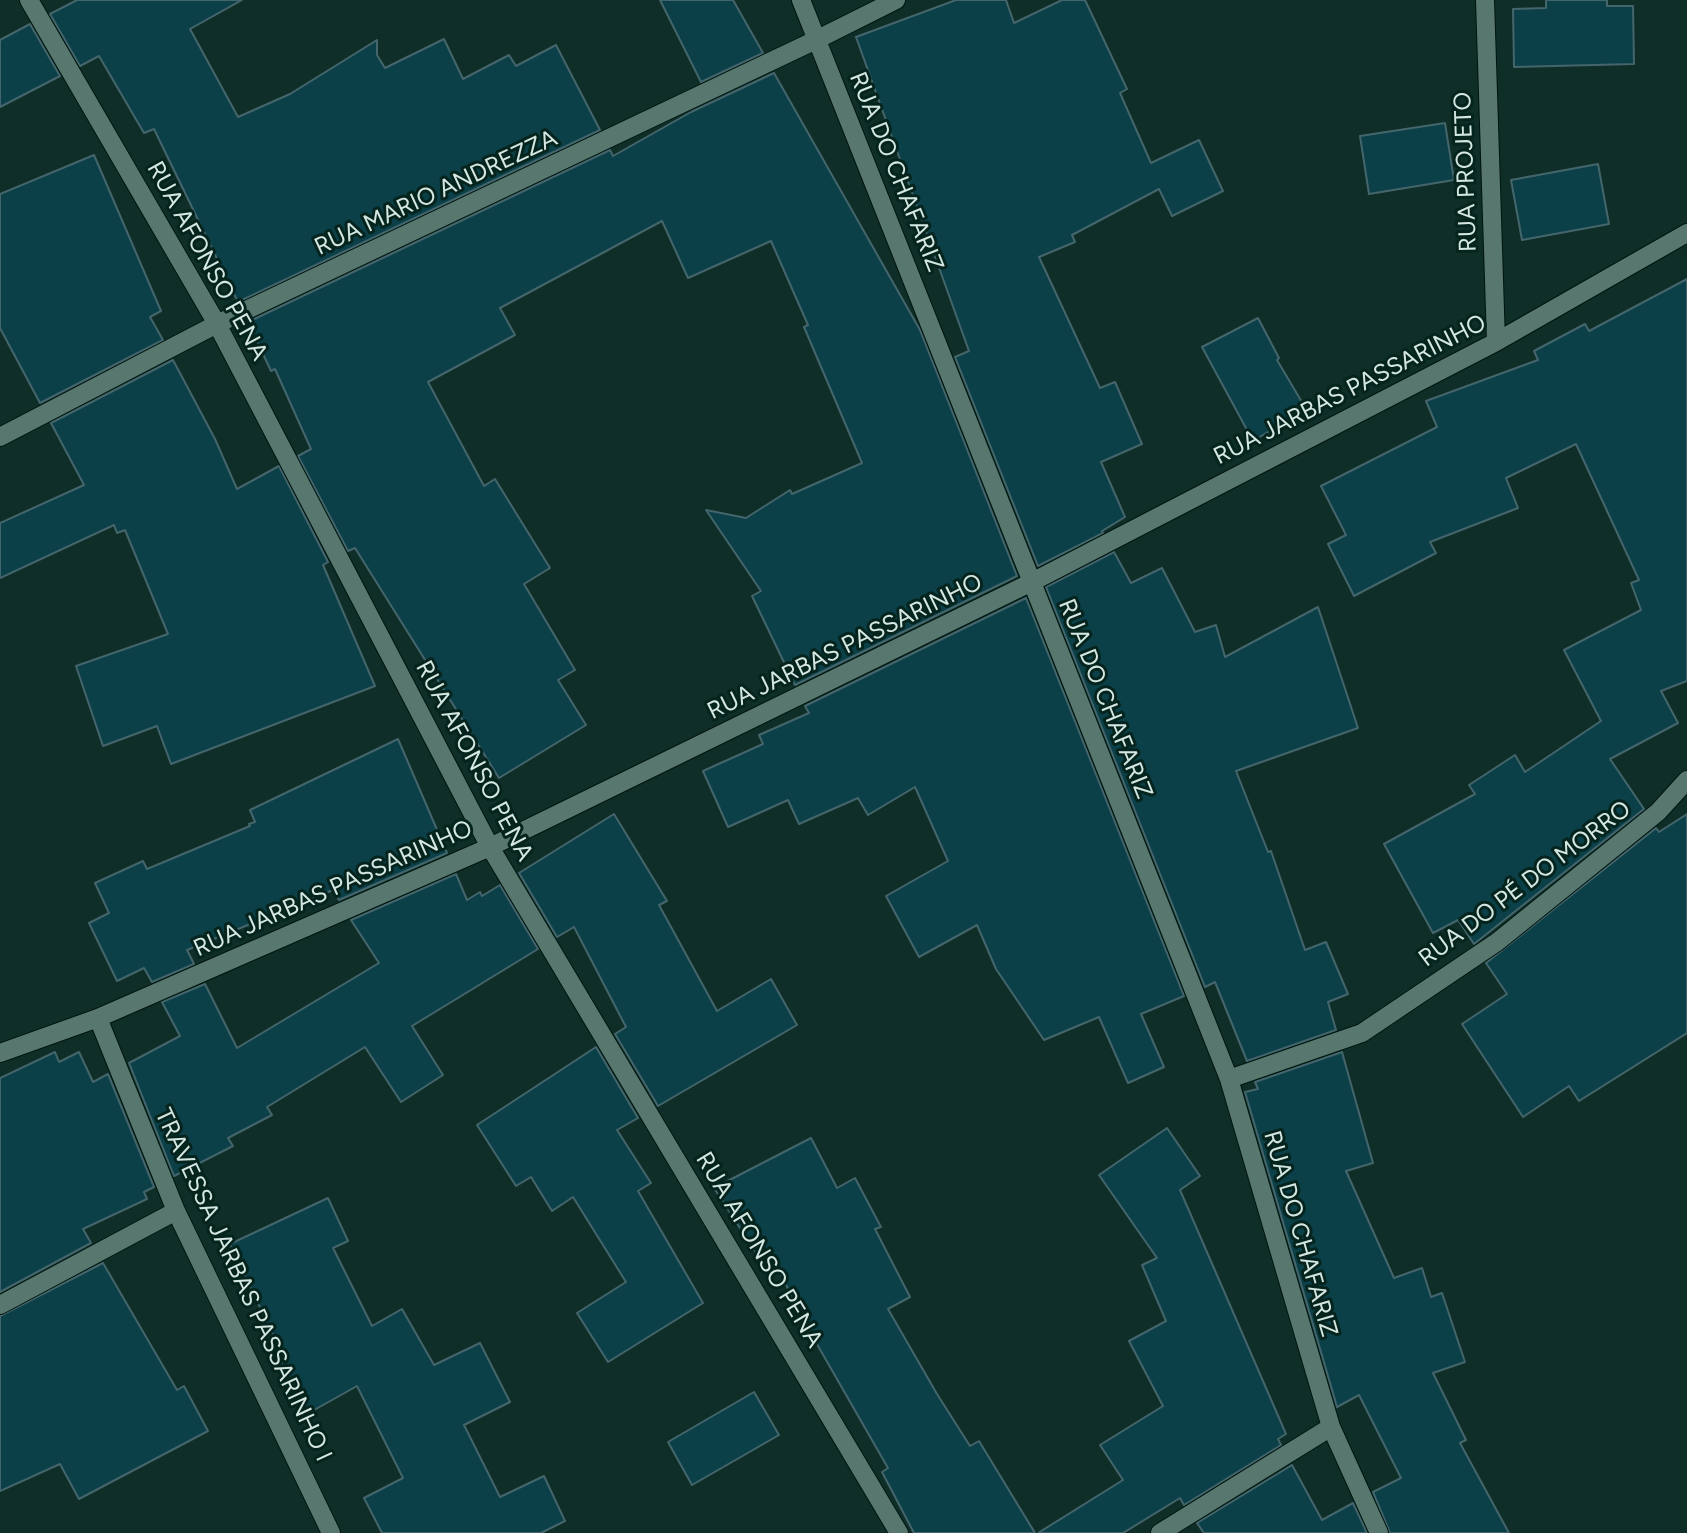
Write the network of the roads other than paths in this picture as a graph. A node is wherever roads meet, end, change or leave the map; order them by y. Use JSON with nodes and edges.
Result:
{"nodes":[{"id":1,"x":29,"y":0,"type":"edge"},
{"id":2,"x":801,"y":0,"type":"edge"},
{"id":3,"x":896,"y":0,"type":"edge"},
{"id":4,"x":1485,"y":0,"type":"edge"},
{"id":5,"x":818,"y":39,"type":"junction"},
{"id":6,"x":1687,"y":233,"type":"edge"},
{"id":7,"x":217,"y":324,"type":"junction"},
{"id":8,"x":1496,"y":342,"type":"junction"},
{"id":9,"x":0,"y":437,"type":"edge"},
{"id":10,"x":1032,"y":582,"type":"junction"},
{"id":11,"x":1687,"y":780,"type":"edge"},
{"id":12,"x":490,"y":847,"type":"junction"},
{"id":13,"x":98,"y":1018,"type":"junction"},
{"id":14,"x":0,"y":1053,"type":"edge"},
{"id":15,"x":1229,"y":1079,"type":"junction"},
{"id":16,"x":176,"y":1211,"type":"junction"},
{"id":17,"x":0,"y":1305,"type":"edge"},
{"id":18,"x":1331,"y":1427,"type":"junction"},
{"id":19,"x":331,"y":1533,"type":"edge"},
{"id":20,"x":899,"y":1533,"type":"edge"},
{"id":21,"x":1160,"y":1533,"type":"edge"},
{"id":22,"x":1379,"y":1533,"type":"edge"}],
"edges":[{"from":1,"to":7,"type":"street","name":"RUA AFONSO PENA"},
{"from":2,"to":5,"type":"street","name":"RUA DO CHAFARIZ"},
{"from":3,"to":5,"type":"street","name":"RUA MARIO ANDREZZA"},
{"from":4,"to":8,"type":"street","name":"RUA PROJETO"},
{"from":5,"to":7,"type":"street","name":"RUA MARIO ANDREZZA"},
{"from":5,"to":10,"type":"street","name":"RUA DO CHAFARIZ"},
{"from":6,"to":8,"type":"street","name":"RUA JARBAS PASSARINHO"},
{"from":7,"to":9,"type":"street","name":"RUA MARIO ANDREZZA"},
{"from":7,"to":12,"type":"street","name":"RUA AFONSO PENA"},
{"from":8,"to":10,"type":"street","name":"RUA JARBAS PASSARINHO"},
{"from":10,"to":12,"type":"street","name":"RUA JARBAS PASSARINHO"},
{"from":10,"to":15,"type":"street","name":"RUA DO CHAFARIZ"},
{"from":11,"to":15,"type":"street","name":"RUA DO PÉ DO MORRO"},
{"from":12,"to":13,"type":"street","name":"RUA JARBAS PASSARINHO"},
{"from":12,"to":20,"type":"street","name":"RUA AFONSO PENA"},
{"from":13,"to":14,"type":"street","name":"RUA JARBAS PASSARINHO"},
{"from":13,"to":16,"type":"street","name":"TRAVESSA JARBAS PASSARINHO I"},
{"from":15,"to":18,"type":"street","name":"RUA DO CHAFARIZ"},
{"from":16,"to":17,"type":"street"},
{"from":16,"to":19,"type":"street","name":"TRAVESSA JARBAS PASSARINHO I"},
{"from":18,"to":21,"type":"street"},
{"from":18,"to":22,"type":"street","name":"RUA DO CHAFARIZ"}]}
